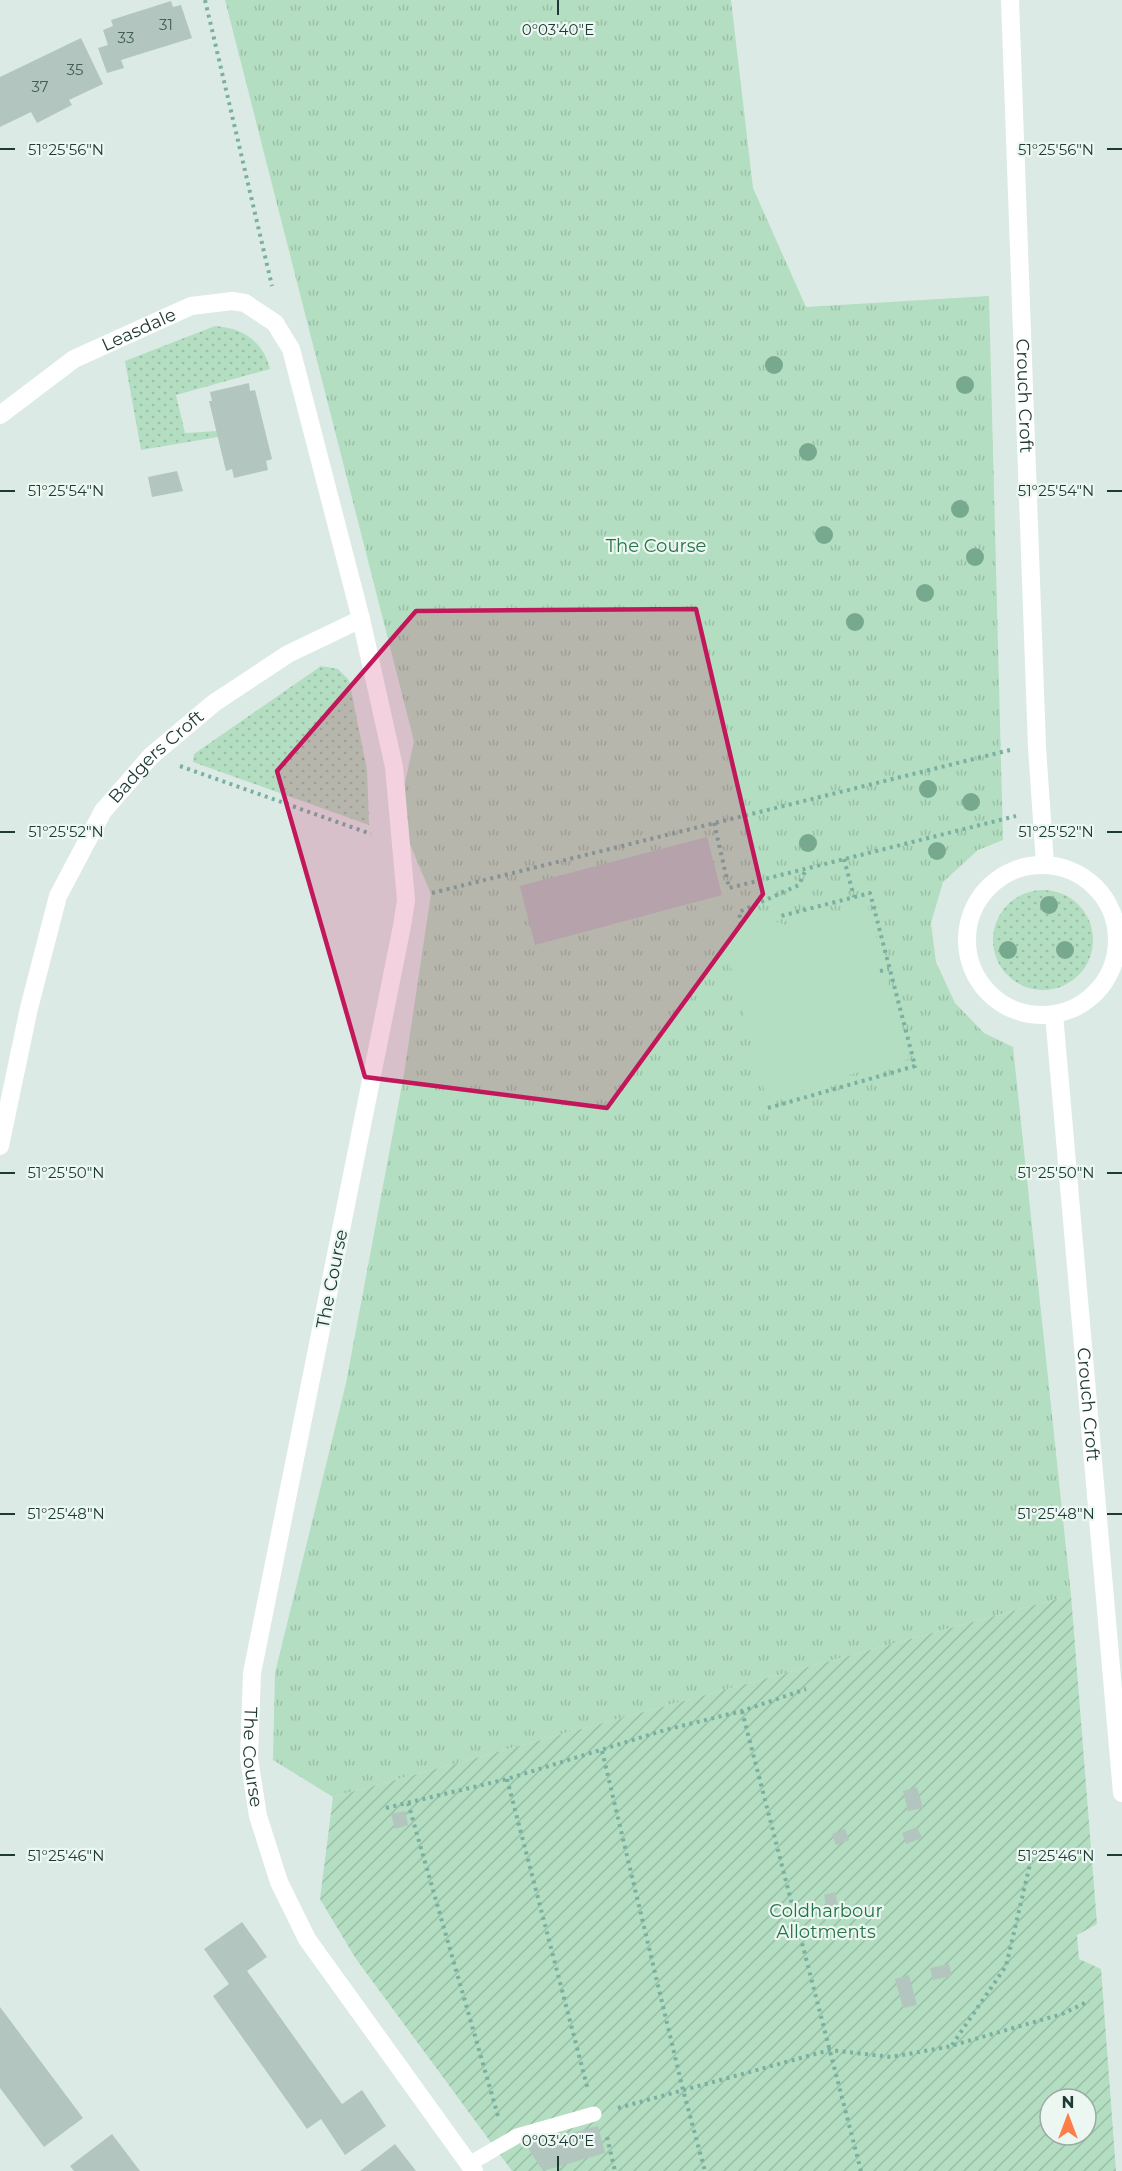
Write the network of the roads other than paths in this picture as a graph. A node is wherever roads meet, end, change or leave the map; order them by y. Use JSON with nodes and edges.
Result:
{"nodes":[{"id":1,"x":1010,"y":0,"type":"edge"},
{"id":2,"x":284,"y":336,"type":"joint"},
{"id":3,"x":0,"y":415,"type":"edge"},
{"id":4,"x":361,"y":619,"type":"junction"},
{"id":5,"x":1045,"y":864,"type":"junction"},
{"id":6,"x":1119,"y":930,"type":"edge"},
{"id":7,"x":1054,"y":1014,"type":"junction"},
{"id":8,"x":0,"y":1146,"type":"edge"},
{"id":9,"x":1122,"y":1793,"type":"edge"},
{"id":10,"x":598,"y":2113,"type":"road end"},
{"id":11,"x":472,"y":2168,"type":"edge"}],
"edges":[{"from":1,"to":5,"type":"street","name":"Crouch Croft"},
{"from":2,"to":3,"type":"street","name":"Leasdale"},
{"from":2,"to":4,"type":"street","name":"The Course"},
{"from":4,"to":8,"type":"street","name":"Badgers Croft"},
{"from":4,"to":11,"type":"street","name":"The Course"},
{"from":5,"to":6,"type":"street"},
{"from":5,"to":7,"type":"street"},
{"from":6,"to":7,"type":"street"},
{"from":7,"to":9,"type":"street","name":"Crouch Croft"},
{"from":10,"to":11,"type":"lane"}]}
